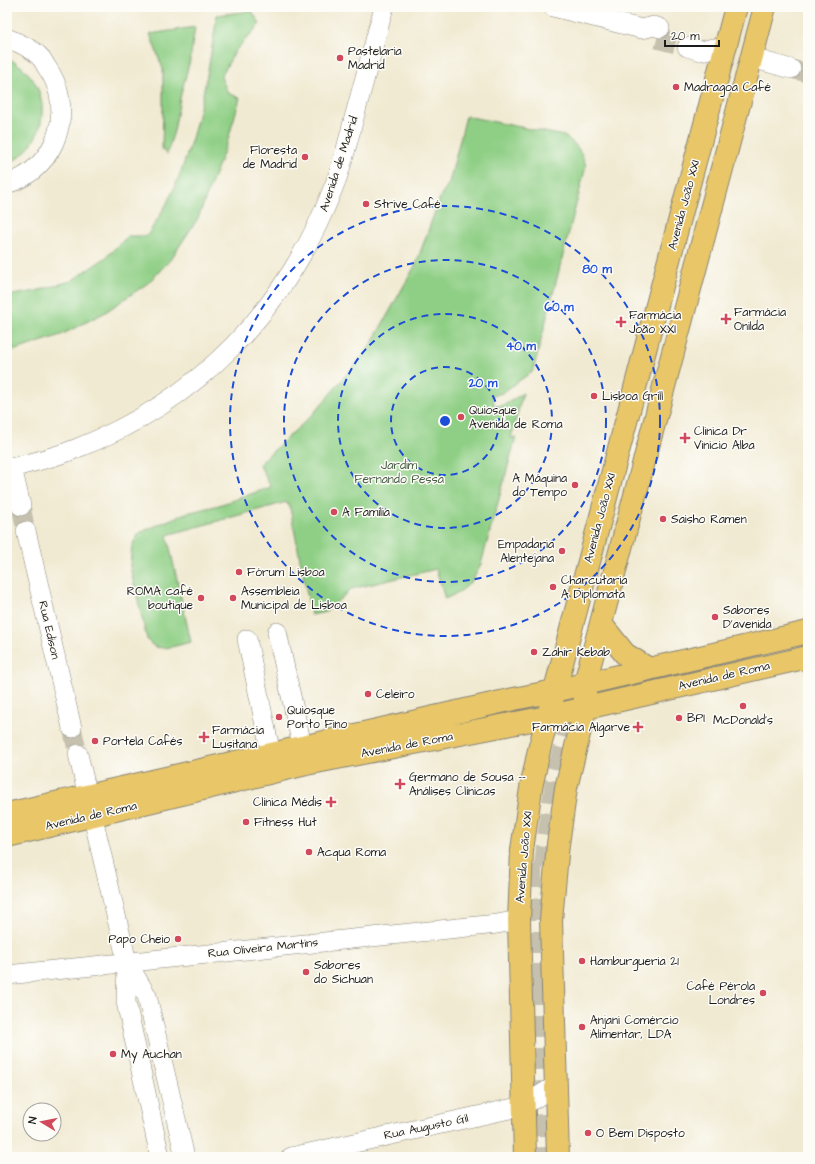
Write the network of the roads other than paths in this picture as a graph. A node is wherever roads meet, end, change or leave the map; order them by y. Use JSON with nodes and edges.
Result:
{"nodes":[{"id":1,"x":384,"y":7,"type":"edge"},
{"id":2,"x":553,"y":7,"type":"edge"},
{"id":3,"x":736,"y":7,"type":"edge"},
{"id":4,"x":765,"y":7,"type":"edge"},
{"id":5,"x":653,"y":32,"type":"tunnel mouth"},
{"id":6,"x":7,"y":38,"type":"edge"},
{"id":7,"x":689,"y":42,"type":"tunnel mouth"},
{"id":8,"x":718,"y":50,"type":"junction"},
{"id":9,"x":752,"y":58,"type":"junction"},
{"id":10,"x":791,"y":69,"type":"tunnel mouth"},
{"id":11,"x":7,"y":184,"type":"edge"},
{"id":12,"x":9,"y":468,"type":"edge"},
{"id":13,"x":21,"y":506,"type":"tunnel mouth"},
{"id":14,"x":26,"y":531,"type":"tunnel mouth"},
{"id":15,"x":601,"y":624,"type":"junction"},
{"id":16,"x":277,"y":632,"type":"dead end"},
{"id":17,"x":808,"y":632,"type":"edge"},
{"id":18,"x":247,"y":639,"type":"dead end"},
{"id":19,"x":808,"y":657,"type":"edge"},
{"id":20,"x":649,"y":669,"type":"junction"},
{"id":21,"x":586,"y":683,"type":"junction"},
{"id":22,"x":554,"y":691,"type":"junction"},
{"id":23,"x":585,"y":708,"type":"junction"},
{"id":24,"x":547,"y":717,"type":"junction"},
{"id":25,"x":72,"y":728,"type":"tunnel mouth"},
{"id":26,"x":78,"y":754,"type":"tunnel mouth"},
{"id":27,"x":271,"y":754,"type":"junction"},
{"id":28,"x":304,"y":755,"type":"junction"},
{"id":29,"x":90,"y":806,"type":"junction"},
{"id":30,"x":7,"y":814,"type":"edge"},
{"id":31,"x":7,"y":836,"type":"edge"},
{"id":32,"x":519,"y":920,"type":"junction"},
{"id":33,"x":551,"y":920,"type":"junction"},
{"id":34,"x":126,"y":962,"type":"junction"},
{"id":35,"x":7,"y":975,"type":"edge"},
{"id":36,"x":556,"y":1085,"type":"junction"},
{"id":37,"x":523,"y":1106,"type":"junction"},
{"id":38,"x":160,"y":1157,"type":"edge"},
{"id":39,"x":185,"y":1157,"type":"edge"},
{"id":40,"x":291,"y":1157,"type":"edge"},
{"id":41,"x":525,"y":1157,"type":"edge"},
{"id":42,"x":558,"y":1157,"type":"edge"}],
"edges":[{"from":1,"to":12,"type":"street","name":"Avenida de Madrid"},
{"from":2,"to":5,"type":"street"},
{"from":3,"to":8,"type":"main road","name":"Avenida João XXI"},
{"from":4,"to":9,"type":"main road"},
{"from":6,"to":11,"type":"street"},
{"from":7,"to":8,"type":"street"},
{"from":8,"to":9,"type":"main road"},
{"from":8,"to":22,"type":"main road","name":"Avenida João XXI"},
{"from":9,"to":10,"type":"street"},
{"from":9,"to":15,"type":"main road"},
{"from":12,"to":13,"type":"street"},
{"from":14,"to":25,"type":"street","name":"Rua Edison"},
{"from":15,"to":20,"type":"main road"},
{"from":15,"to":21,"type":"main road"},
{"from":16,"to":28,"type":"street"},
{"from":17,"to":20,"type":"main road","name":"Avenida de Roma"},
{"from":18,"to":27,"type":"street"},
{"from":19,"to":23,"type":"main road","name":"Avenida de Roma"},
{"from":20,"to":21,"type":"main road","name":"Avenida de Roma"},
{"from":21,"to":22,"type":"main road","name":"Avenida de Roma"},
{"from":21,"to":23,"type":"main road"},
{"from":22,"to":24,"type":"main road","name":"Avenida João XXI"},
{"from":22,"to":28,"type":"main road","name":"Avenida de Roma"},
{"from":23,"to":24,"type":"main road","name":"Avenida de Roma"},
{"from":23,"to":33,"type":"main road"},
{"from":24,"to":28,"type":"main road","name":"Avenida de Roma"},
{"from":24,"to":32,"type":"main road","name":"Avenida João XXI"},
{"from":26,"to":29,"type":"street"},
{"from":27,"to":28,"type":"main road","name":"Avenida de Roma"},
{"from":27,"to":29,"type":"main road","name":"Avenida de Roma"},
{"from":28,"to":29,"type":"main road","name":"Avenida de Roma"},
{"from":29,"to":30,"type":"main road","name":"Avenida de Roma"},
{"from":29,"to":31,"type":"main road","name":"Avenida de Roma"},
{"from":29,"to":34,"type":"street"},
{"from":32,"to":33,"type":"main road"},
{"from":32,"to":34,"type":"street","name":"Rua Oliveira Martins"},
{"from":32,"to":37,"type":"main road","name":"Avenida João XXI"},
{"from":33,"to":36,"type":"main road"},
{"from":34,"to":35,"type":"street","name":"Rua Oliveira Martins"},
{"from":34,"to":38,"type":"street"},
{"from":34,"to":39,"type":"street"},
{"from":36,"to":37,"type":"street","name":"Rua Augusto Gil"},
{"from":36,"to":42,"type":"main road"},
{"from":37,"to":40,"type":"street","name":"Rua Augusto Gil"},
{"from":37,"to":41,"type":"main road","name":"Avenida João XXI"}]}
